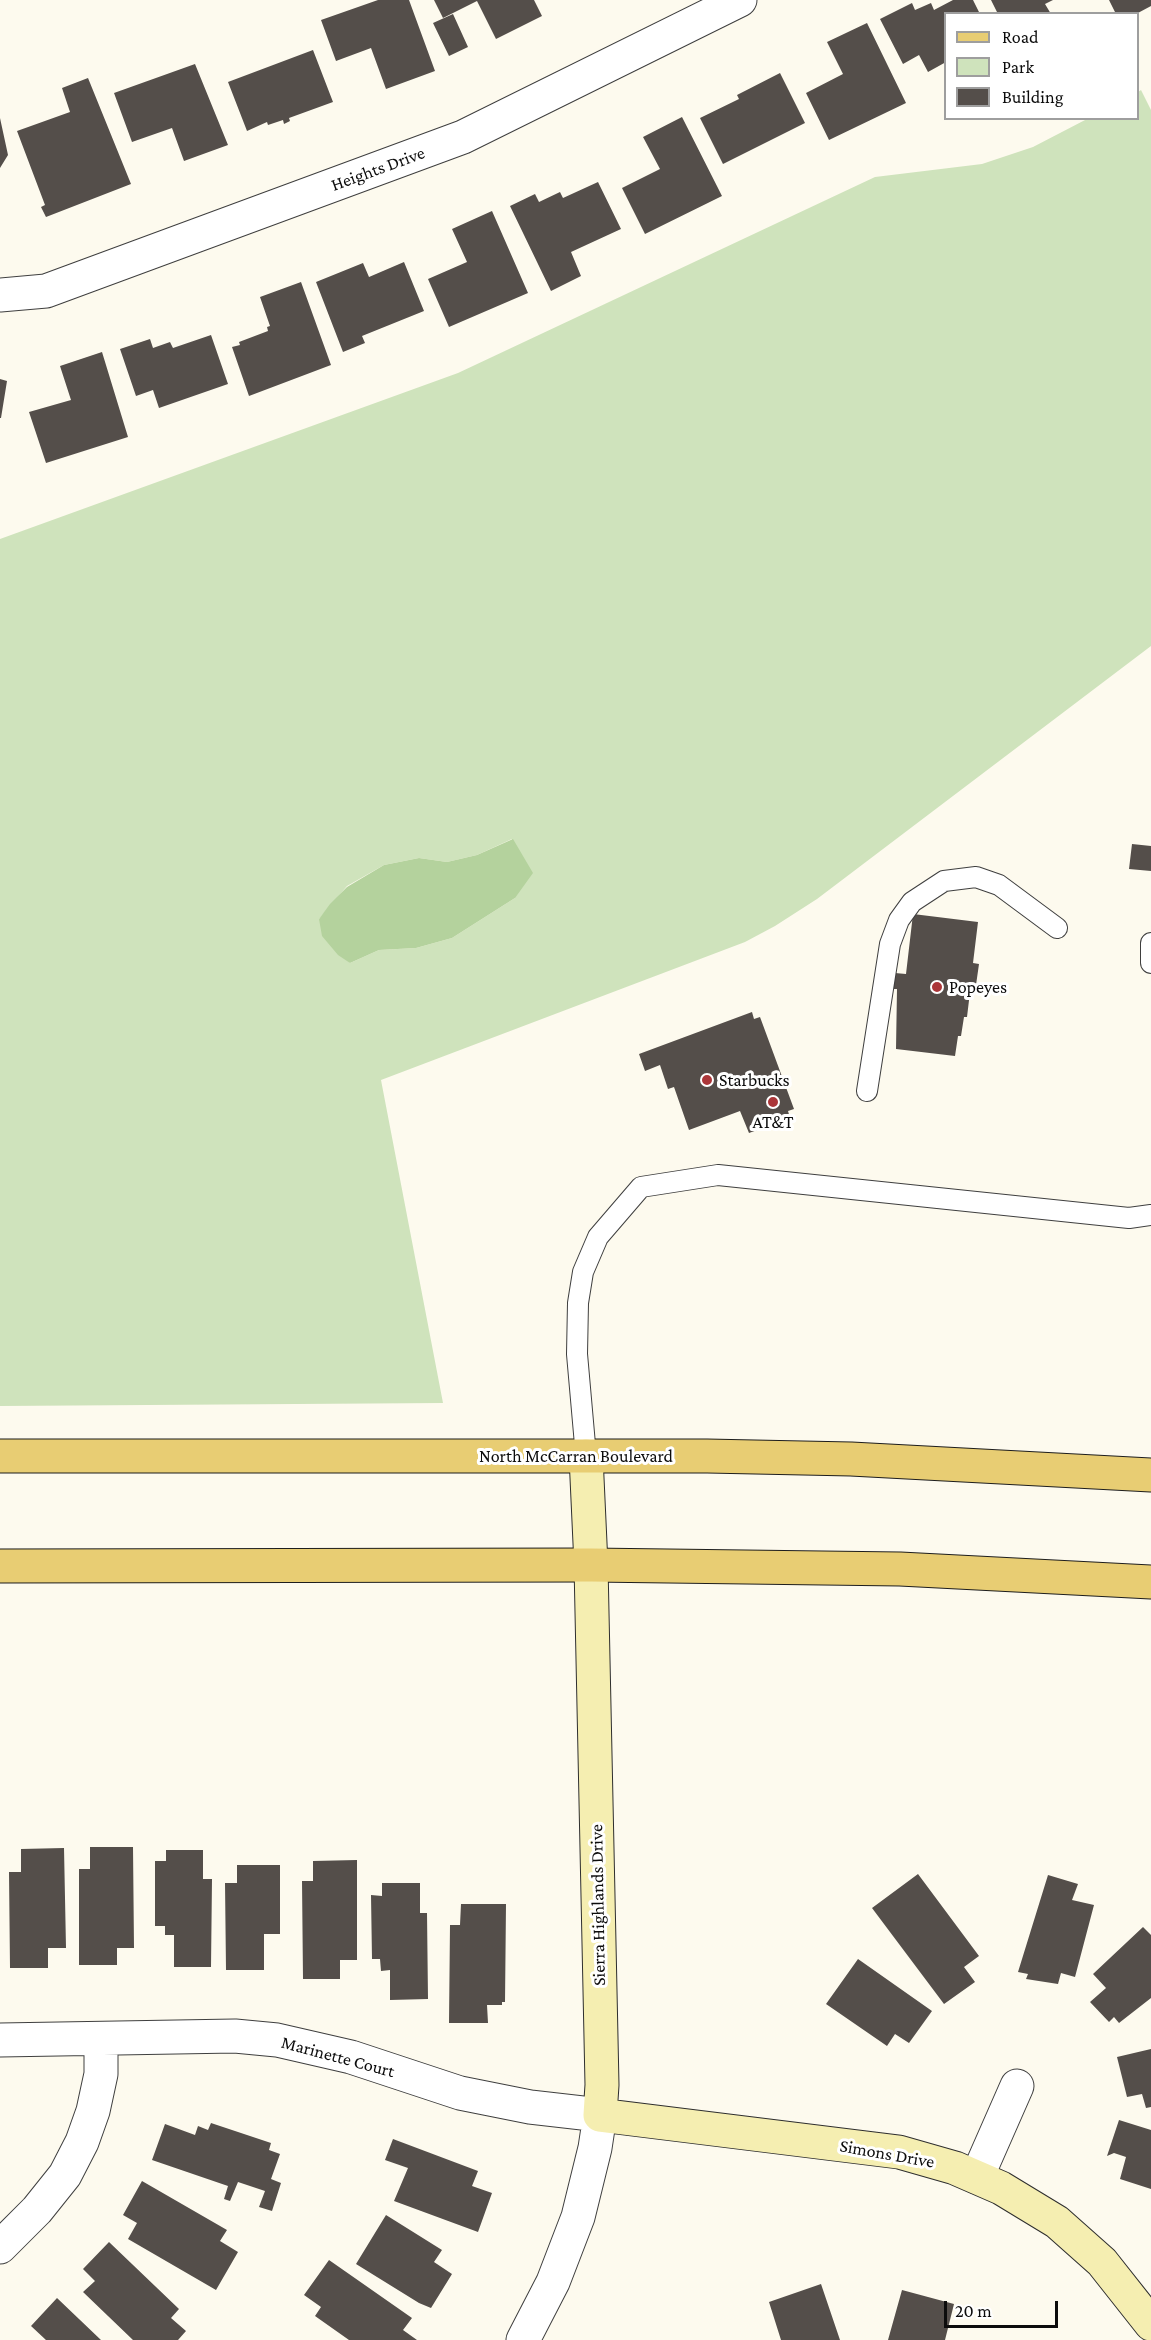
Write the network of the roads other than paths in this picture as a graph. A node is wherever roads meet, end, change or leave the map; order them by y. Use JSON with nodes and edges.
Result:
{"nodes":[{"id":1,"x":740,"y":0,"type":"edge"},
{"id":2,"x":0,"y":295,"type":"edge"},
{"id":3,"x":1057,"y":928,"type":"dead end"},
{"id":4,"x":1151,"y":943,"type":"edge"},
{"id":5,"x":1151,"y":963,"type":"edge"},
{"id":6,"x":867,"y":1091,"type":"dead end"},
{"id":7,"x":1151,"y":1215,"type":"edge"},
{"id":8,"x":0,"y":1456,"type":"edge"},
{"id":9,"x":586,"y":1456,"type":"junction"},
{"id":10,"x":1151,"y":1475,"type":"edge"},
{"id":11,"x":591,"y":1565,"type":"junction"},
{"id":12,"x":0,"y":1566,"type":"edge"},
{"id":13,"x":1151,"y":1582,"type":"edge"},
{"id":14,"x":101,"y":2039,"type":"junction"},
{"id":15,"x":0,"y":2040,"type":"edge"},
{"id":16,"x":1017,"y":2086,"type":"dead end"},
{"id":17,"x":600,"y":2115,"type":"junction"},
{"id":18,"x":977,"y":2177,"type":"junction"},
{"id":19,"x":0,"y":2247,"type":"edge"},
{"id":20,"x":1151,"y":2324,"type":"edge"},
{"id":21,"x":523,"y":2340,"type":"edge"}],
"edges":[{"from":1,"to":2,"type":"street","name":"Heights Drive"},
{"from":3,"to":6,"type":"lane"},
{"from":4,"to":5,"type":"lane"},
{"from":7,"to":9,"type":"lane"},
{"from":8,"to":9,"type":"main road","name":"North McCarran Boulevard"},
{"from":9,"to":10,"type":"main road","name":"North McCarran Boulevard"},
{"from":9,"to":11,"type":"street","name":"Sierra Highlands Drive"},
{"from":11,"to":12,"type":"main road"},
{"from":11,"to":13,"type":"main road"},
{"from":11,"to":17,"type":"street","name":"Sierra Highlands Drive"},
{"from":14,"to":15,"type":"street","name":"Marinette Court"},
{"from":14,"to":17,"type":"street","name":"Marinette Court"},
{"from":14,"to":19,"type":"street"},
{"from":16,"to":18,"type":"street"},
{"from":17,"to":18,"type":"street","name":"Simons Drive"},
{"from":17,"to":21,"type":"street","name":"Sierra Highlands Drive"},
{"from":18,"to":20,"type":"street","name":"Simons Drive"}]}
